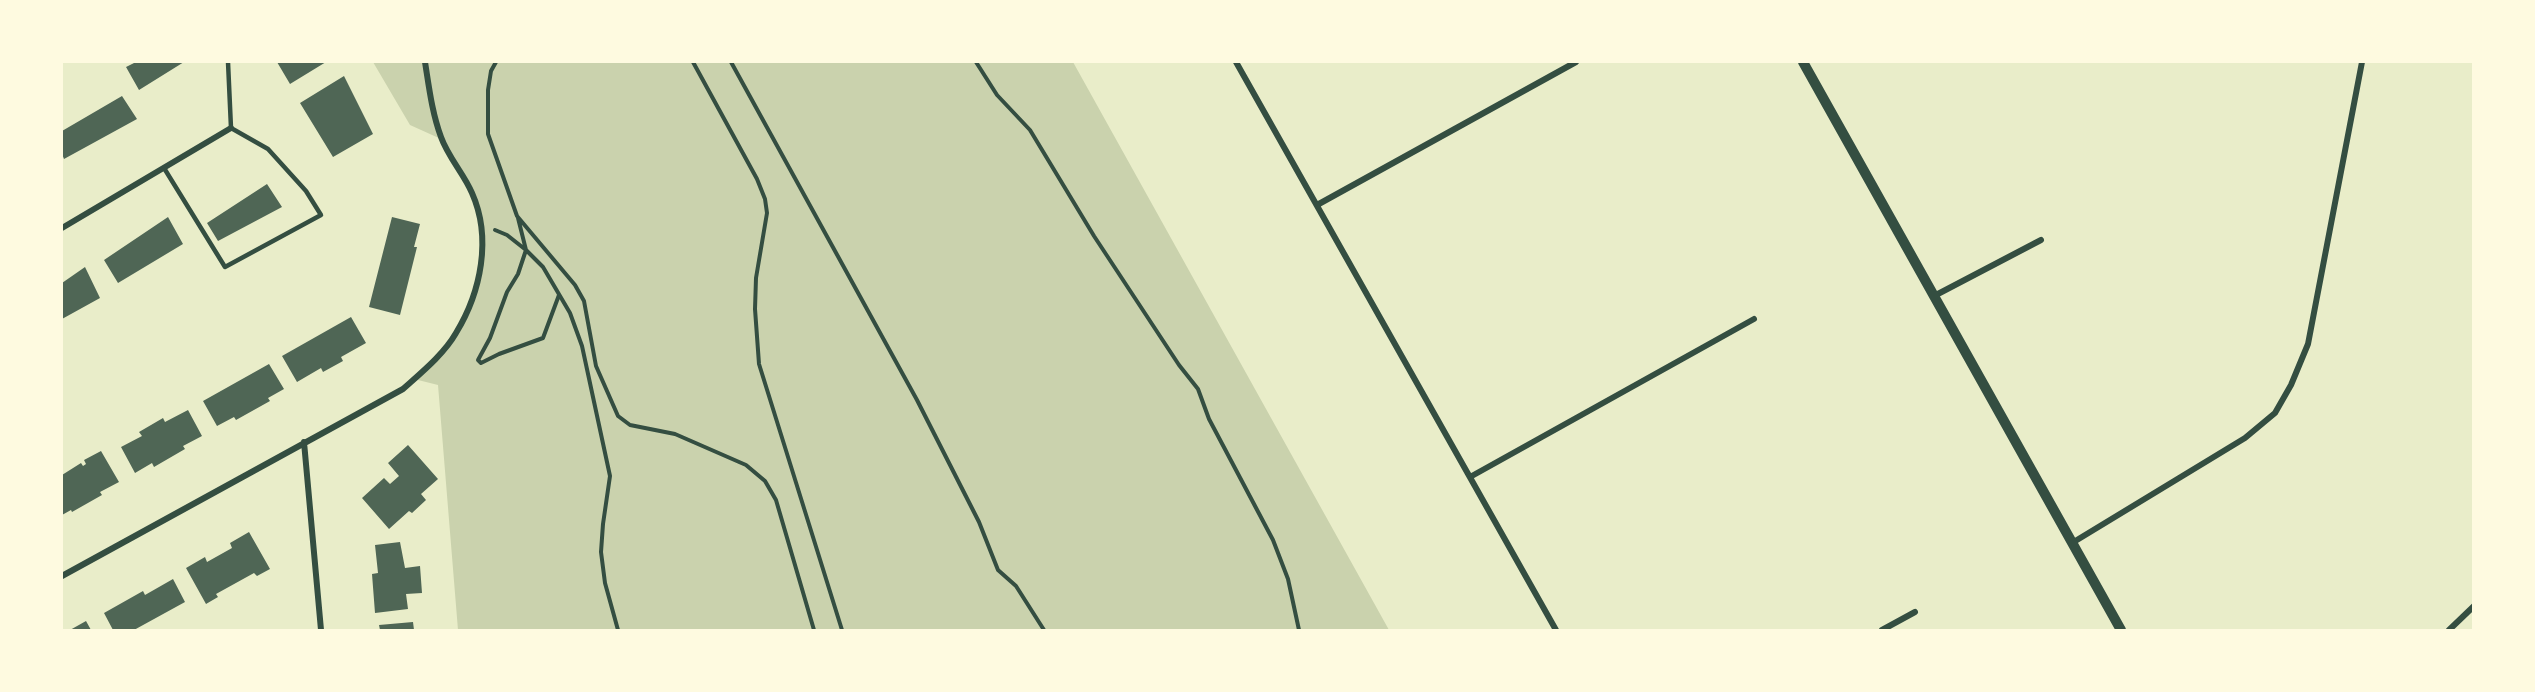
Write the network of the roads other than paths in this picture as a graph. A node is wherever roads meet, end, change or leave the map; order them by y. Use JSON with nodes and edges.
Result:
{"nodes":[{"id":1,"x":228,"y":62,"type":"edge"},
{"id":2,"x":425,"y":62,"type":"edge"},
{"id":3,"x":1236,"y":62,"type":"edge"},
{"id":4,"x":1576,"y":62,"type":"edge"},
{"id":5,"x":1803,"y":62,"type":"edge"},
{"id":6,"x":2362,"y":62,"type":"edge"},
{"id":7,"x":231,"y":128,"type":"junction"},
{"id":8,"x":164,"y":168,"type":"junction"},
{"id":9,"x":1317,"y":205,"type":"junction"},
{"id":10,"x":62,"y":228,"type":"edge"},
{"id":11,"x":2041,"y":240,"type":"dead end"},
{"id":12,"x":1934,"y":296,"type":"junction"},
{"id":13,"x":1754,"y":319,"type":"dead end"},
{"id":14,"x":304,"y":442,"type":"junction"},
{"id":15,"x":1470,"y":477,"type":"junction"},
{"id":16,"x":2072,"y":543,"type":"junction"},
{"id":17,"x":62,"y":576,"type":"edge"},
{"id":18,"x":2474,"y":606,"type":"edge"},
{"id":19,"x":1915,"y":612,"type":"dead end"},
{"id":20,"x":321,"y":630,"type":"edge"},
{"id":21,"x":1557,"y":630,"type":"edge"},
{"id":22,"x":1882,"y":630,"type":"edge"},
{"id":23,"x":2121,"y":630,"type":"edge"},
{"id":24,"x":2449,"y":630,"type":"edge"}],
"edges":[{"from":1,"to":7,"type":"lane"},
{"from":2,"to":14,"type":"street"},
{"from":3,"to":9,"type":"street"},
{"from":4,"to":9,"type":"street"},
{"from":5,"to":12,"type":"street"},
{"from":6,"to":16,"type":"street"},
{"from":7,"to":8,"type":"street"},
{"from":7,"to":8,"type":"lane"},
{"from":8,"to":10,"type":"street"},
{"from":9,"to":15,"type":"street"},
{"from":11,"to":12,"type":"street"},
{"from":12,"to":16,"type":"street"},
{"from":13,"to":15,"type":"street"},
{"from":14,"to":17,"type":"street"},
{"from":14,"to":20,"type":"street"},
{"from":15,"to":21,"type":"street"},
{"from":16,"to":23,"type":"street"},
{"from":18,"to":24,"type":"street"},
{"from":19,"to":22,"type":"street"}]}
